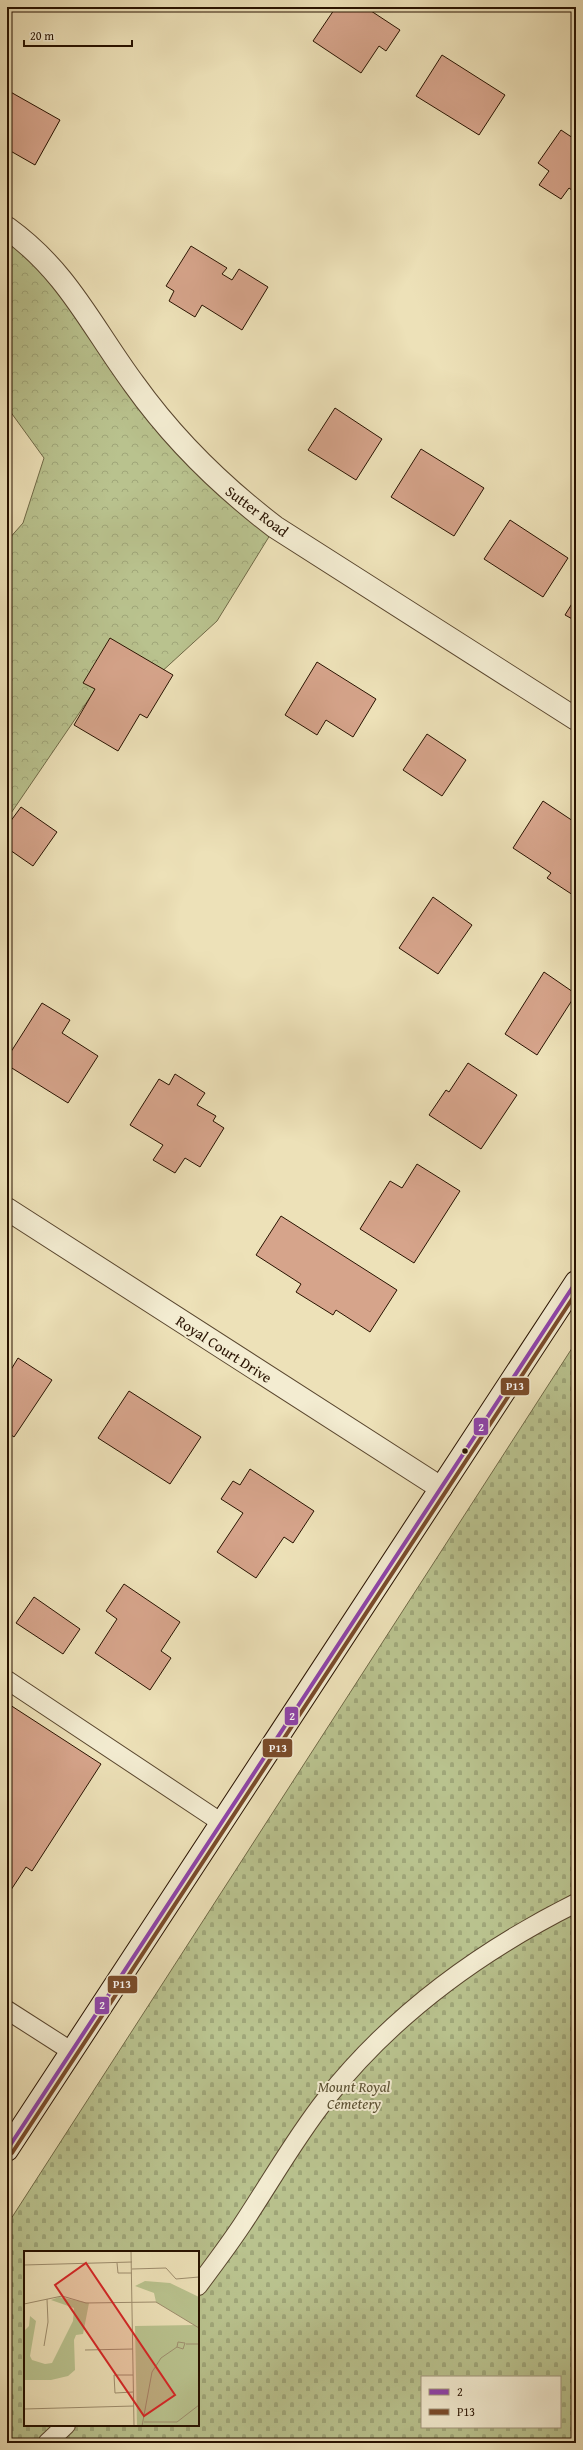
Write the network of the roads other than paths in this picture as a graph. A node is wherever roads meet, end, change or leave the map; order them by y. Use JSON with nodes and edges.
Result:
{"nodes":[{"id":1,"x":7,"y":228,"type":"edge"},
{"id":2,"x":576,"y":719,"type":"edge"},
{"id":3,"x":7,"y":1209,"type":"edge"},
{"id":4,"x":576,"y":1282,"type":"edge"},
{"id":5,"x":441,"y":1488,"type":"junction"},
{"id":6,"x":7,"y":1680,"type":"edge"},
{"id":7,"x":222,"y":1823,"type":"junction"},
{"id":8,"x":576,"y":1903,"type":"edge"},
{"id":9,"x":7,"y":2010,"type":"edge"},
{"id":10,"x":71,"y":2051,"type":"junction"},
{"id":11,"x":7,"y":2150,"type":"edge"},
{"id":12,"x":199,"y":2285,"type":"edge"},
{"id":13,"x":65,"y":2426,"type":"edge"},
{"id":14,"x":47,"y":2443,"type":"edge"}],
"edges":[{"from":1,"to":2,"type":"street","name":"Sutter Road"},
{"from":3,"to":5,"type":"street","name":"Royal Court Drive"},
{"from":4,"to":5,"type":"street"},
{"from":5,"to":7,"type":"street"},
{"from":6,"to":7,"type":"lane"},
{"from":7,"to":10,"type":"street"},
{"from":8,"to":12,"type":"lane"},
{"from":9,"to":10,"type":"lane"},
{"from":10,"to":11,"type":"street"},
{"from":13,"to":14,"type":"lane"}]}
